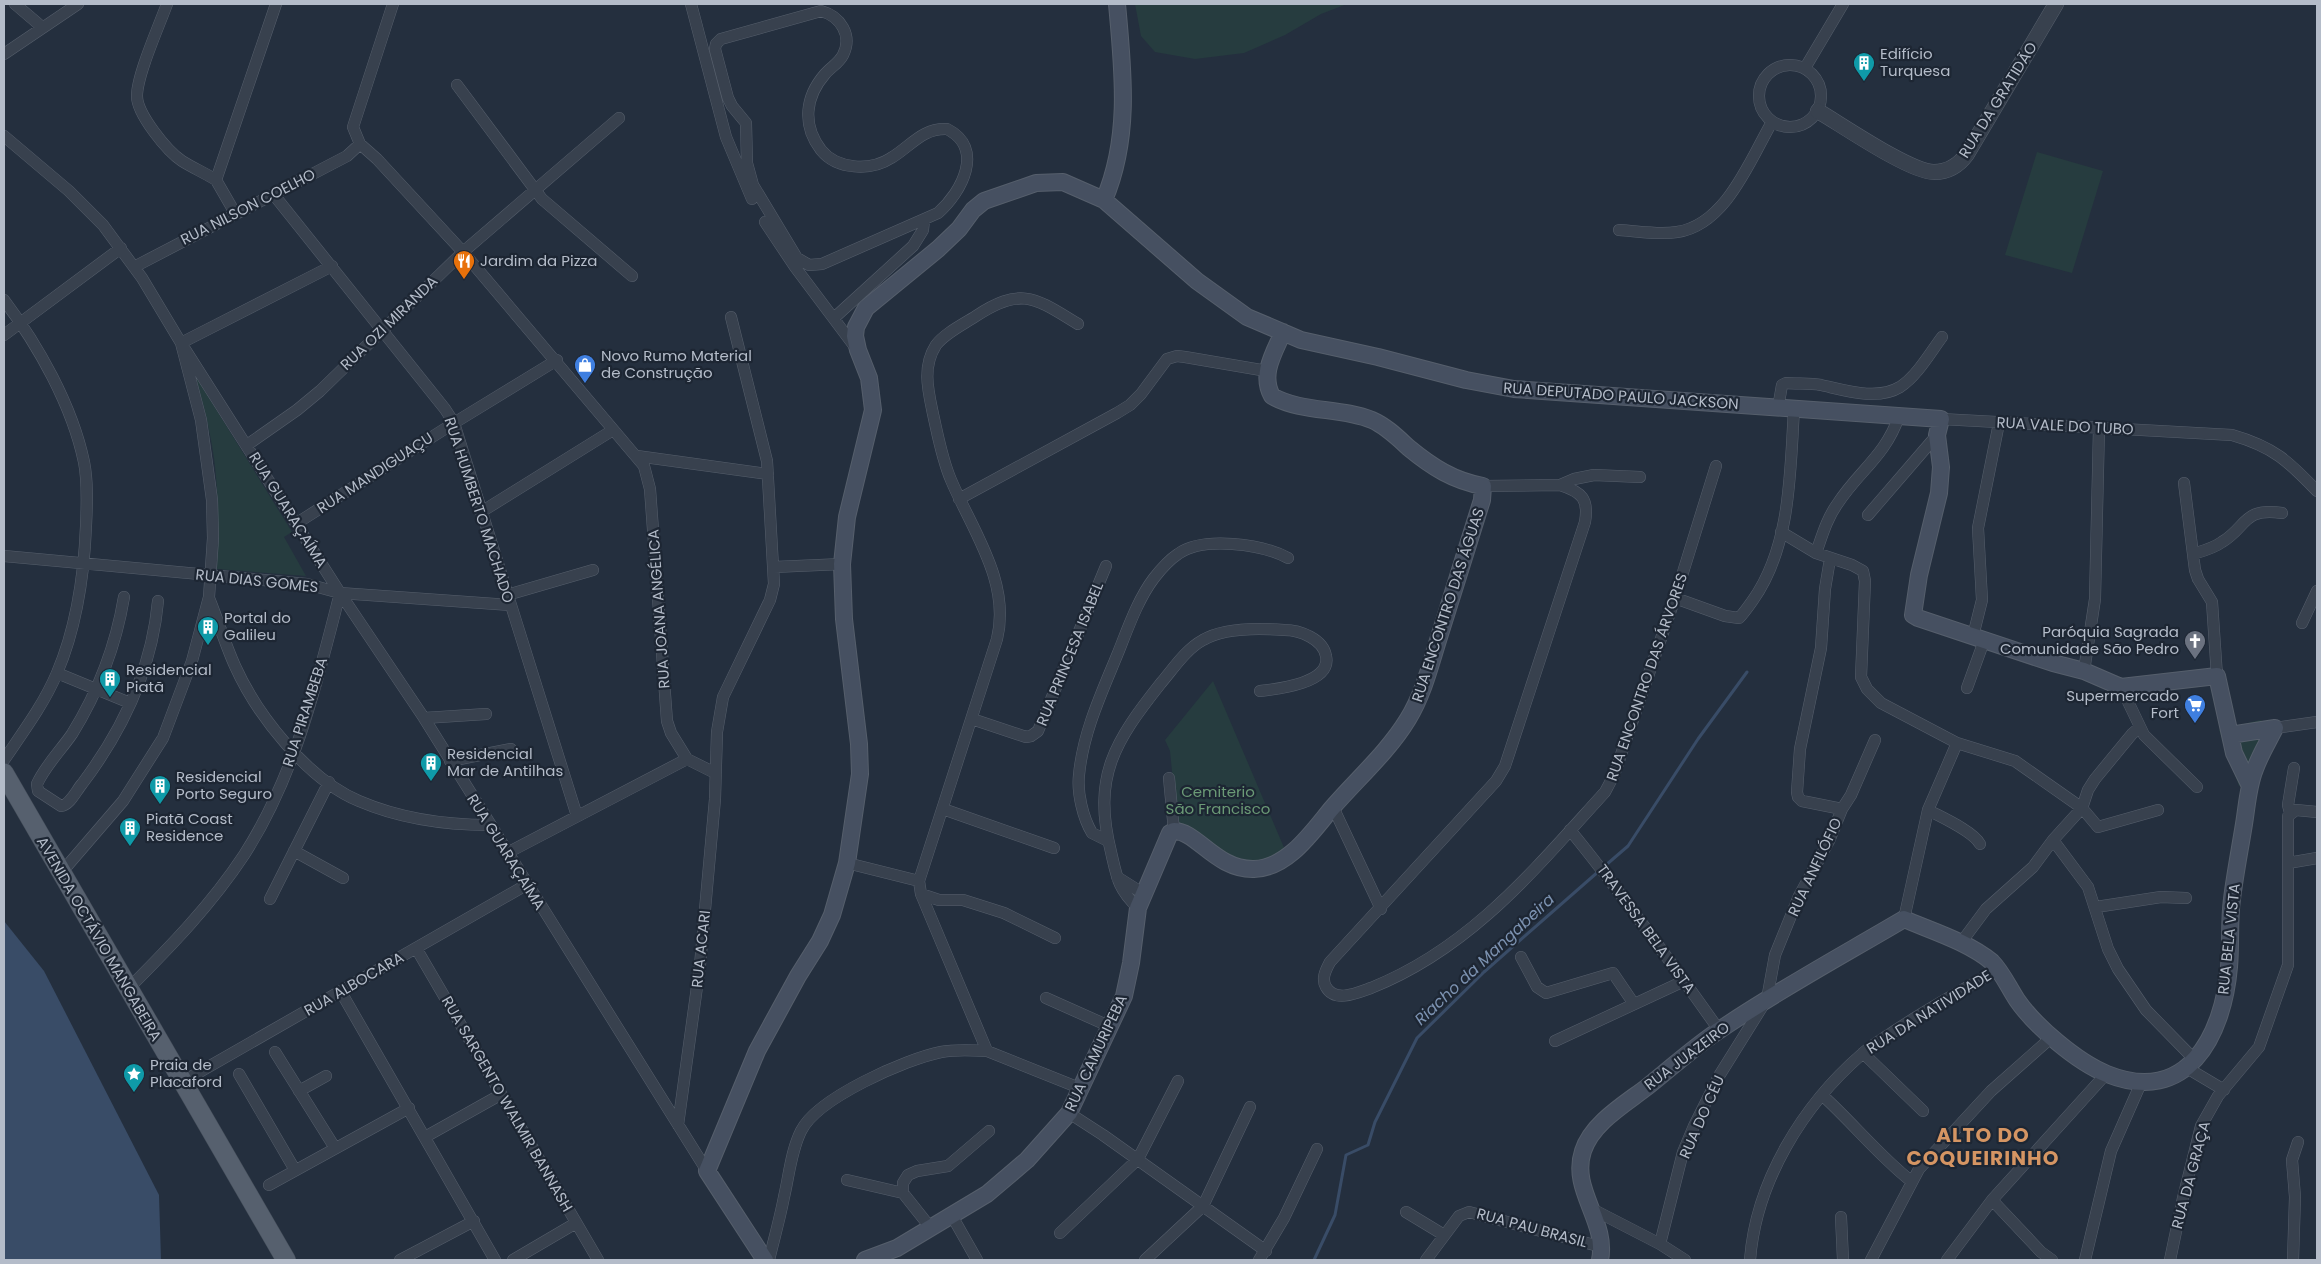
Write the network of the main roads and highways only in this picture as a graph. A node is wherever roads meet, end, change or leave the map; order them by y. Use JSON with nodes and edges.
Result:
{"nodes":[{"id":1,"x":1117,"y":4,"type":"edge"},
{"id":2,"x":1104,"y":200,"type":"junction"},
{"id":3,"x":1279,"y":340,"type":"junction"},
{"id":4,"x":1794,"y":409,"type":"joint"},
{"id":5,"x":2230,"y":735,"type":"junction"},
{"id":6,"x":4,"y":773,"type":"edge"},
{"id":7,"x":2250,"y":786,"type":"junction"},
{"id":8,"x":1174,"y":830,"type":"joint"},
{"id":9,"x":2141,"y":1083,"type":"joint"},
{"id":10,"x":707,"y":1171,"type":"joint"},
{"id":11,"x":896,"y":1254,"type":"edge"},
{"id":12,"x":1601,"y":1254,"type":"edge"},
{"id":13,"x":286,"y":1260,"type":"edge"},
{"id":14,"x":765,"y":1260,"type":"edge"},
{"id":15,"x":865,"y":1260,"type":"edge"}],
"edges":[{"from":1,"to":2,"type":"main road"},
{"from":2,"to":3,"type":"main road","name":"RUA DEPUTADO PAULO JACKSON"},
{"from":2,"to":10,"type":"main road","name":"RUA DEPUTADO PAULO JACKSON"},
{"from":3,"to":4,"type":"main road","name":"RUA DEPUTADO PAULO JACKSON"},
{"from":3,"to":8,"type":"main road","name":"RUA ENCONTRO DAS ÁGUAS"},
{"from":4,"to":5,"type":"main road","name":"RUA VALE DO TUBO"},
{"from":5,"to":7,"type":"main road"},
{"from":5,"to":7,"type":"main road","name":"RUA BELA VISTA"},
{"from":6,"to":13,"type":"main road","name":"AVENIDA OCTÁVIO MANGABEIRA"},
{"from":7,"to":9,"type":"main road","name":"RUA BELA VISTA"},
{"from":8,"to":11,"type":"main road","name":"RUA CAMURIPEBA"},
{"from":9,"to":12,"type":"main road","name":"RUA JUAZEIRO"},
{"from":10,"to":14,"type":"main road","name":"RUA GUARAÇAÍMA"},
{"from":11,"to":15,"type":"main road","name":"RUA CAMURIPEBA"}]}
